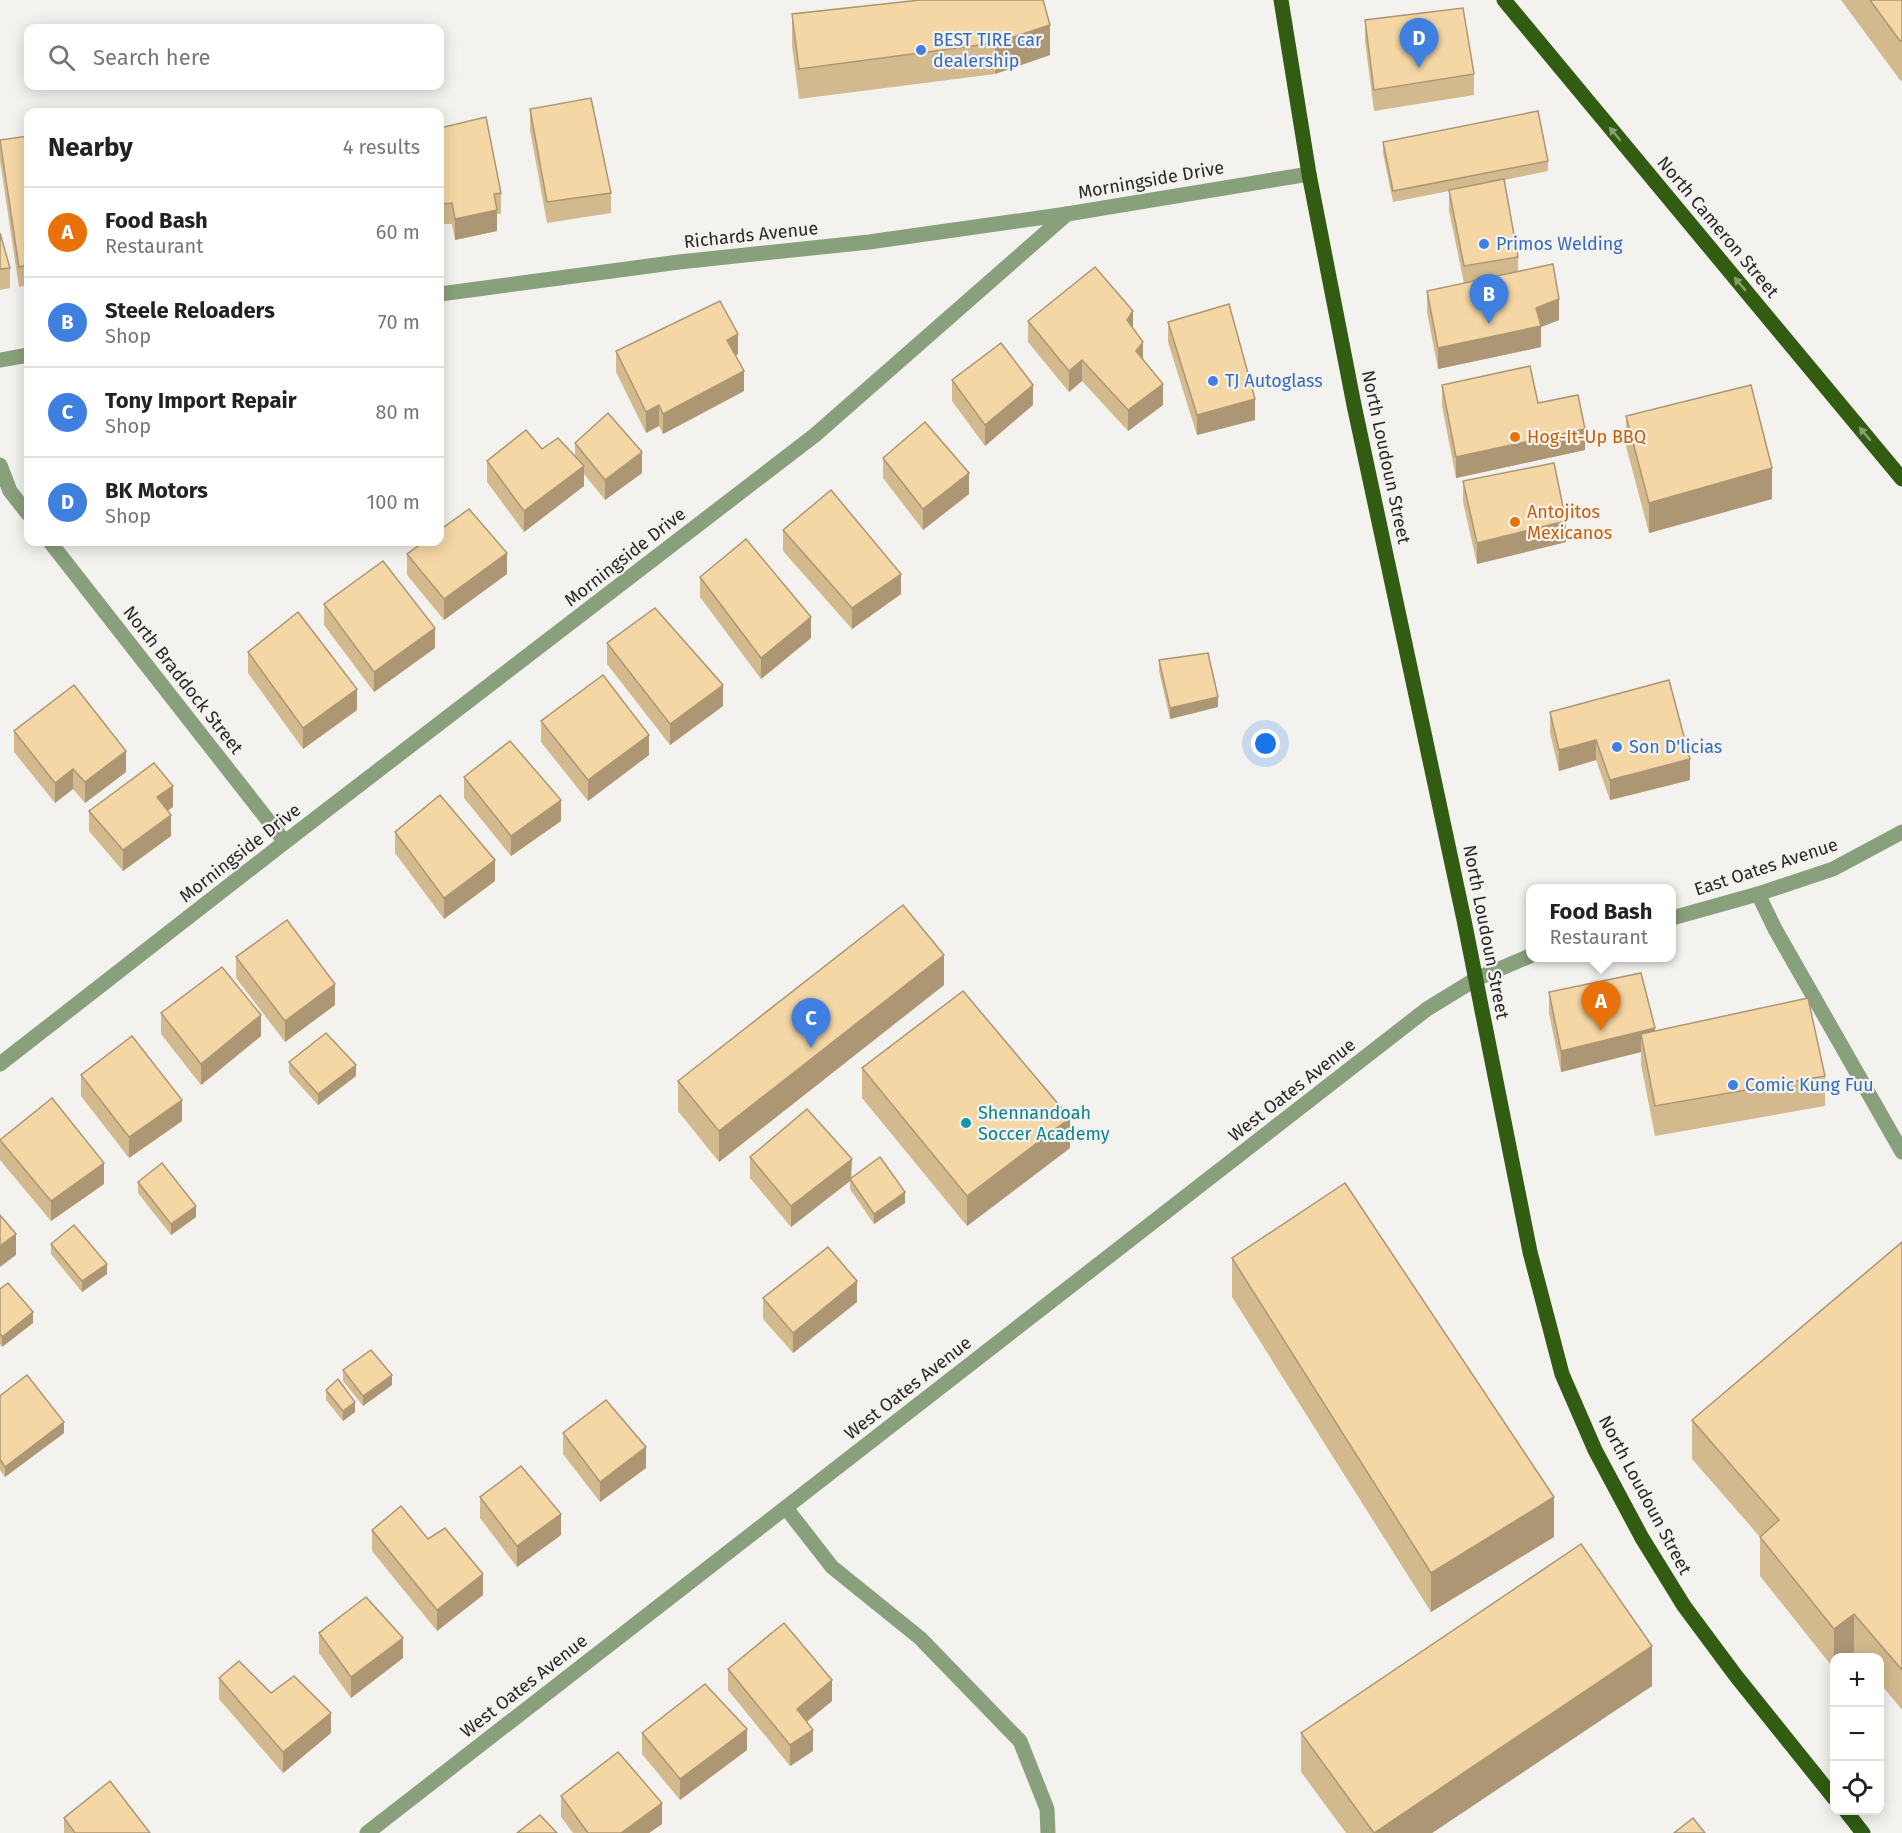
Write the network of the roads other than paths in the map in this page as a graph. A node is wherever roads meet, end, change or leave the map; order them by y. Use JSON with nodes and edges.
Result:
{"nodes":[{"id":1,"x":1281,"y":0,"type":"edge"},
{"id":2,"x":1504,"y":0,"type":"edge"},
{"id":3,"x":1309,"y":174,"type":"junction"},
{"id":4,"x":1067,"y":214,"type":"junction"},
{"id":5,"x":444,"y":293,"type":"edge"},
{"id":6,"x":24,"y":356,"type":"edge"},
{"id":7,"x":0,"y":360,"type":"edge"},
{"id":8,"x":0,"y":465,"type":"edge"},
{"id":9,"x":1902,"y":479,"type":"edge"},
{"id":10,"x":24,"y":509,"type":"edge"},
{"id":11,"x":53,"y":546,"type":"edge"},
{"id":12,"x":1902,"y":832,"type":"edge"},
{"id":13,"x":285,"y":842,"type":"junction"},
{"id":14,"x":1758,"y":894,"type":"junction"},
{"id":15,"x":1676,"y":917,"type":"edge"},
{"id":16,"x":1526,"y":958,"type":"edge"},
{"id":17,"x":1476,"y":979,"type":"junction"},
{"id":18,"x":0,"y":1064,"type":"edge"},
{"id":19,"x":1902,"y":1152,"type":"edge"},
{"id":20,"x":786,"y":1508,"type":"junction"},
{"id":21,"x":1830,"y":1793,"type":"edge"},
{"id":22,"x":1849,"y":1815,"type":"edge"},
{"id":23,"x":368,"y":1833,"type":"edge"},
{"id":24,"x":1048,"y":1833,"type":"edge"},
{"id":25,"x":1863,"y":1833,"type":"edge"}],
"edges":[{"from":1,"to":3,"type":"main road","name":"North Loudoun Street"},
{"from":9,"to":2,"type":"main road","name":"North Cameron Street","one_way":true},
{"from":3,"to":4,"type":"street","name":"Morningside Drive"},
{"from":3,"to":17,"type":"main road","name":"North Loudoun Street"},
{"from":4,"to":5,"type":"street","name":"Richards Avenue"},
{"from":4,"to":13,"type":"street","name":"Morningside Drive"},
{"from":6,"to":7,"type":"street"},
{"from":8,"to":10,"type":"street"},
{"from":11,"to":13,"type":"street","name":"North Braddock Street"},
{"from":12,"to":14,"type":"street","name":"East Oates Avenue"},
{"from":13,"to":18,"type":"street","name":"Morningside Drive"},
{"from":14,"to":15,"type":"street","name":"East Oates Avenue"},
{"from":14,"to":19,"type":"street"},
{"from":16,"to":17,"type":"street"},
{"from":17,"to":20,"type":"street","name":"West Oates Avenue"},
{"from":17,"to":21,"type":"main road","name":"North Loudoun Street"},
{"from":20,"to":23,"type":"street","name":"West Oates Avenue"},
{"from":20,"to":24,"type":"street"},
{"from":22,"to":25,"type":"main road"}]}
